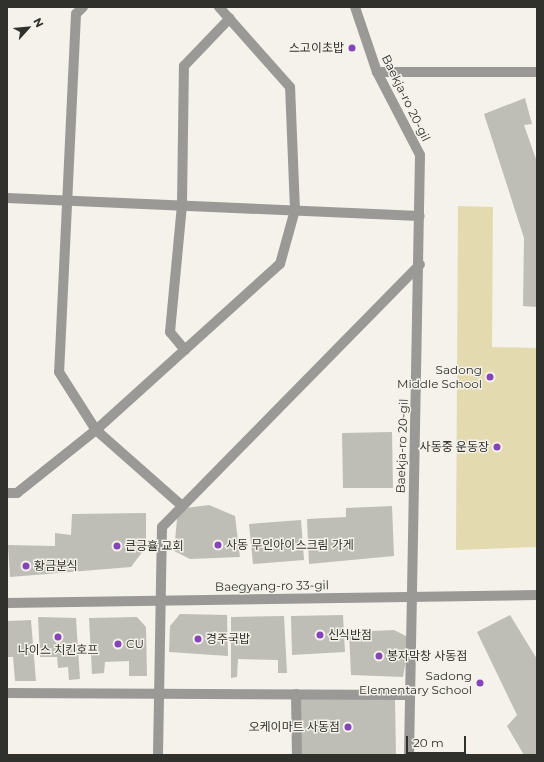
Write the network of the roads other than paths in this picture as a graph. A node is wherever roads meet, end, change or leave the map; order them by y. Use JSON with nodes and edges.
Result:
{"nodes":[{"id":1,"x":83,"y":7,"type":"edge"},
{"id":2,"x":219,"y":7,"type":"edge"},
{"id":3,"x":355,"y":7,"type":"edge"},
{"id":4,"x":230,"y":18,"type":"junction"},
{"id":5,"x":377,"y":72,"type":"junction"},
{"id":6,"x":537,"y":72,"type":"edge"},
{"id":7,"x":7,"y":198,"type":"edge"},
{"id":8,"x":68,"y":200,"type":"junction"},
{"id":9,"x":182,"y":205,"type":"junction"},
{"id":10,"x":296,"y":210,"type":"junction"},
{"id":11,"x":420,"y":216,"type":"junction"},
{"id":12,"x":420,"y":264,"type":"junction"},
{"id":13,"x":185,"y":350,"type":"junction"},
{"id":14,"x":96,"y":430,"type":"junction"},
{"id":15,"x":7,"y":493,"type":"edge"},
{"id":16,"x":181,"y":505,"type":"junction"},
{"id":17,"x":537,"y":595,"type":"edge"},
{"id":18,"x":410,"y":597,"type":"junction"},
{"id":19,"x":160,"y":601,"type":"junction"},
{"id":20,"x":7,"y":603,"type":"edge"},
{"id":21,"x":7,"y":693,"type":"edge"},
{"id":22,"x":159,"y":694,"type":"junction"},
{"id":23,"x":296,"y":694,"type":"junction"},
{"id":24,"x":409,"y":695,"type":"junction"},
{"id":25,"x":158,"y":755,"type":"edge"},
{"id":26,"x":296,"y":755,"type":"edge"},
{"id":27,"x":409,"y":755,"type":"edge"}],
"edges":[{"from":1,"to":8,"type":"street"},
{"from":2,"to":4,"type":"street"},
{"from":3,"to":5,"type":"street","name":"Baekja-ro 20-gil"},
{"from":4,"to":9,"type":"street"},
{"from":4,"to":10,"type":"street"},
{"from":5,"to":6,"type":"street"},
{"from":5,"to":11,"type":"street","name":"Baekja-ro 20-gil"},
{"from":7,"to":8,"type":"street"},
{"from":8,"to":9,"type":"street"},
{"from":8,"to":14,"type":"street"},
{"from":9,"to":10,"type":"street"},
{"from":9,"to":13,"type":"street"},
{"from":10,"to":11,"type":"street"},
{"from":10,"to":13,"type":"street"},
{"from":11,"to":12,"type":"street","name":"Baekja-ro 20-gil"},
{"from":12,"to":16,"type":"street"},
{"from":12,"to":18,"type":"street","name":"Baekja-ro 20-gil"},
{"from":13,"to":14,"type":"street"},
{"from":14,"to":15,"type":"street"},
{"from":14,"to":16,"type":"street"},
{"from":16,"to":19,"type":"street"},
{"from":17,"to":18,"type":"street","name":"Baegyang-ro 33-gil"},
{"from":18,"to":19,"type":"street","name":"Baegyang-ro 33-gil"},
{"from":18,"to":24,"type":"street","name":"Baekja-ro 20-gil"},
{"from":19,"to":20,"type":"street","name":"Baegyang-ro 33-gil"},
{"from":19,"to":22,"type":"street"},
{"from":21,"to":22,"type":"street"},
{"from":22,"to":23,"type":"street"},
{"from":22,"to":25,"type":"street"},
{"from":23,"to":24,"type":"street"},
{"from":23,"to":26,"type":"street"},
{"from":24,"to":27,"type":"street","name":"Baekja-ro 20-gil"}]}
